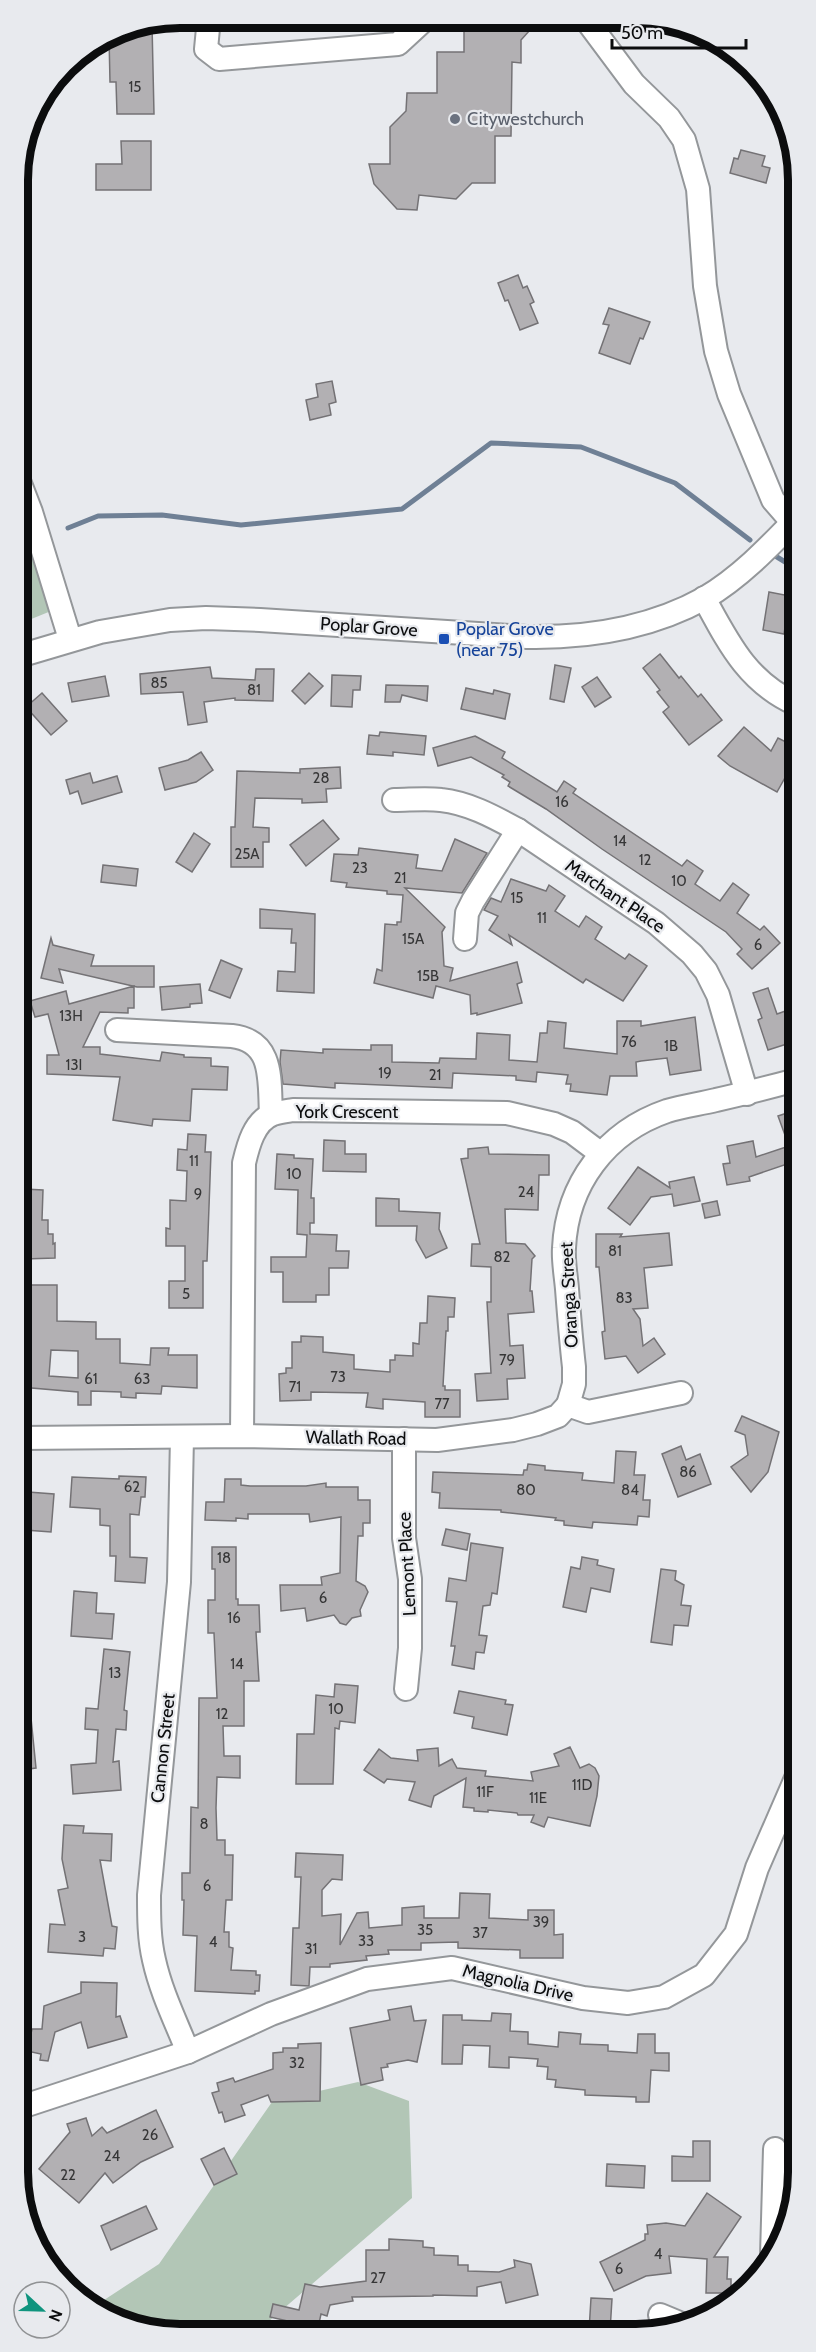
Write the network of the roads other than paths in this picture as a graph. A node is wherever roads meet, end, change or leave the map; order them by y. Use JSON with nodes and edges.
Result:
{"nodes":[{"id":1,"x":412,"y":28,"type":"edge"},
{"id":2,"x":592,"y":28,"type":"edge"},
{"id":3,"x":208,"y":29,"type":"edge"},
{"id":4,"x":29,"y":506,"type":"edge"},
{"id":5,"x":788,"y":515,"type":"edge"},
{"id":6,"x":788,"y":528,"type":"edge"},
{"id":7,"x":704,"y":598,"type":"junction"},
{"id":8,"x":70,"y":639,"type":"junction"},
{"id":9,"x":29,"y":653,"type":"edge"},
{"id":10,"x":788,"y":700,"type":"edge"},
{"id":11,"x":394,"y":800,"type":"dead end"},
{"id":12,"x":518,"y":830,"type":"junction"},
{"id":13,"x":465,"y":939,"type":"dead end"},
{"id":14,"x":117,"y":1029,"type":"dead end"},
{"id":15,"x":788,"y":1082,"type":"edge"},
{"id":16,"x":747,"y":1094,"type":"junction"},
{"id":17,"x":272,"y":1114,"type":"junction"},
{"id":18,"x":600,"y":1154,"type":"junction"},
{"id":19,"x":681,"y":1393,"type":"dead end"},
{"id":20,"x":568,"y":1405,"type":"junction"},
{"id":21,"x":242,"y":1436,"type":"junction"},
{"id":22,"x":182,"y":1437,"type":"junction"},
{"id":23,"x":28,"y":1438,"type":"edge"},
{"id":24,"x":404,"y":1439,"type":"junction"},
{"id":25,"x":406,"y":1689,"type":"dead end"},
{"id":26,"x":787,"y":1799,"type":"edge"},
{"id":27,"x":188,"y":2052,"type":"junction"},
{"id":28,"x":28,"y":2105,"type":"edge"},
{"id":29,"x":775,"y":2149,"type":"dead end"},
{"id":30,"x":772,"y":2238,"type":"edge"},
{"id":31,"x":660,"y":2315,"type":"dead end"},
{"id":32,"x":670,"y":2319,"type":"edge"}],
"edges":[{"from":1,"to":3,"type":"street"},
{"from":2,"to":5,"type":"street"},
{"from":4,"to":8,"type":"street"},
{"from":6,"to":7,"type":"street","name":"Poplar Grove"},
{"from":7,"to":8,"type":"street","name":"Poplar Grove"},
{"from":7,"to":10,"type":"street"},
{"from":8,"to":9,"type":"street","name":"Poplar Grove"},
{"from":11,"to":12,"type":"street","name":"Marchant Place"},
{"from":12,"to":13,"type":"street"},
{"from":12,"to":16,"type":"street","name":"Marchant Place"},
{"from":14,"to":17,"type":"street"},
{"from":15,"to":16,"type":"street","name":"Oranga Street"},
{"from":16,"to":18,"type":"street","name":"Oranga Street"},
{"from":17,"to":18,"type":"street","name":"York Crescent"},
{"from":17,"to":21,"type":"street","name":"York Crescent"},
{"from":18,"to":20,"type":"street","name":"Oranga Street"},
{"from":19,"to":20,"type":"street"},
{"from":20,"to":24,"type":"street","name":"Wallath Road"},
{"from":21,"to":22,"type":"street","name":"Wallath Road"},
{"from":21,"to":24,"type":"street","name":"Wallath Road"},
{"from":22,"to":23,"type":"street","name":"Wallath Road"},
{"from":22,"to":27,"type":"street","name":"Cannon Street"},
{"from":24,"to":25,"type":"street","name":"Lemont Place"},
{"from":26,"to":27,"type":"street","name":"Magnolia Drive"},
{"from":27,"to":28,"type":"street","name":"Magnolia Drive"},
{"from":29,"to":30,"type":"street"},
{"from":31,"to":32,"type":"street"}]}
